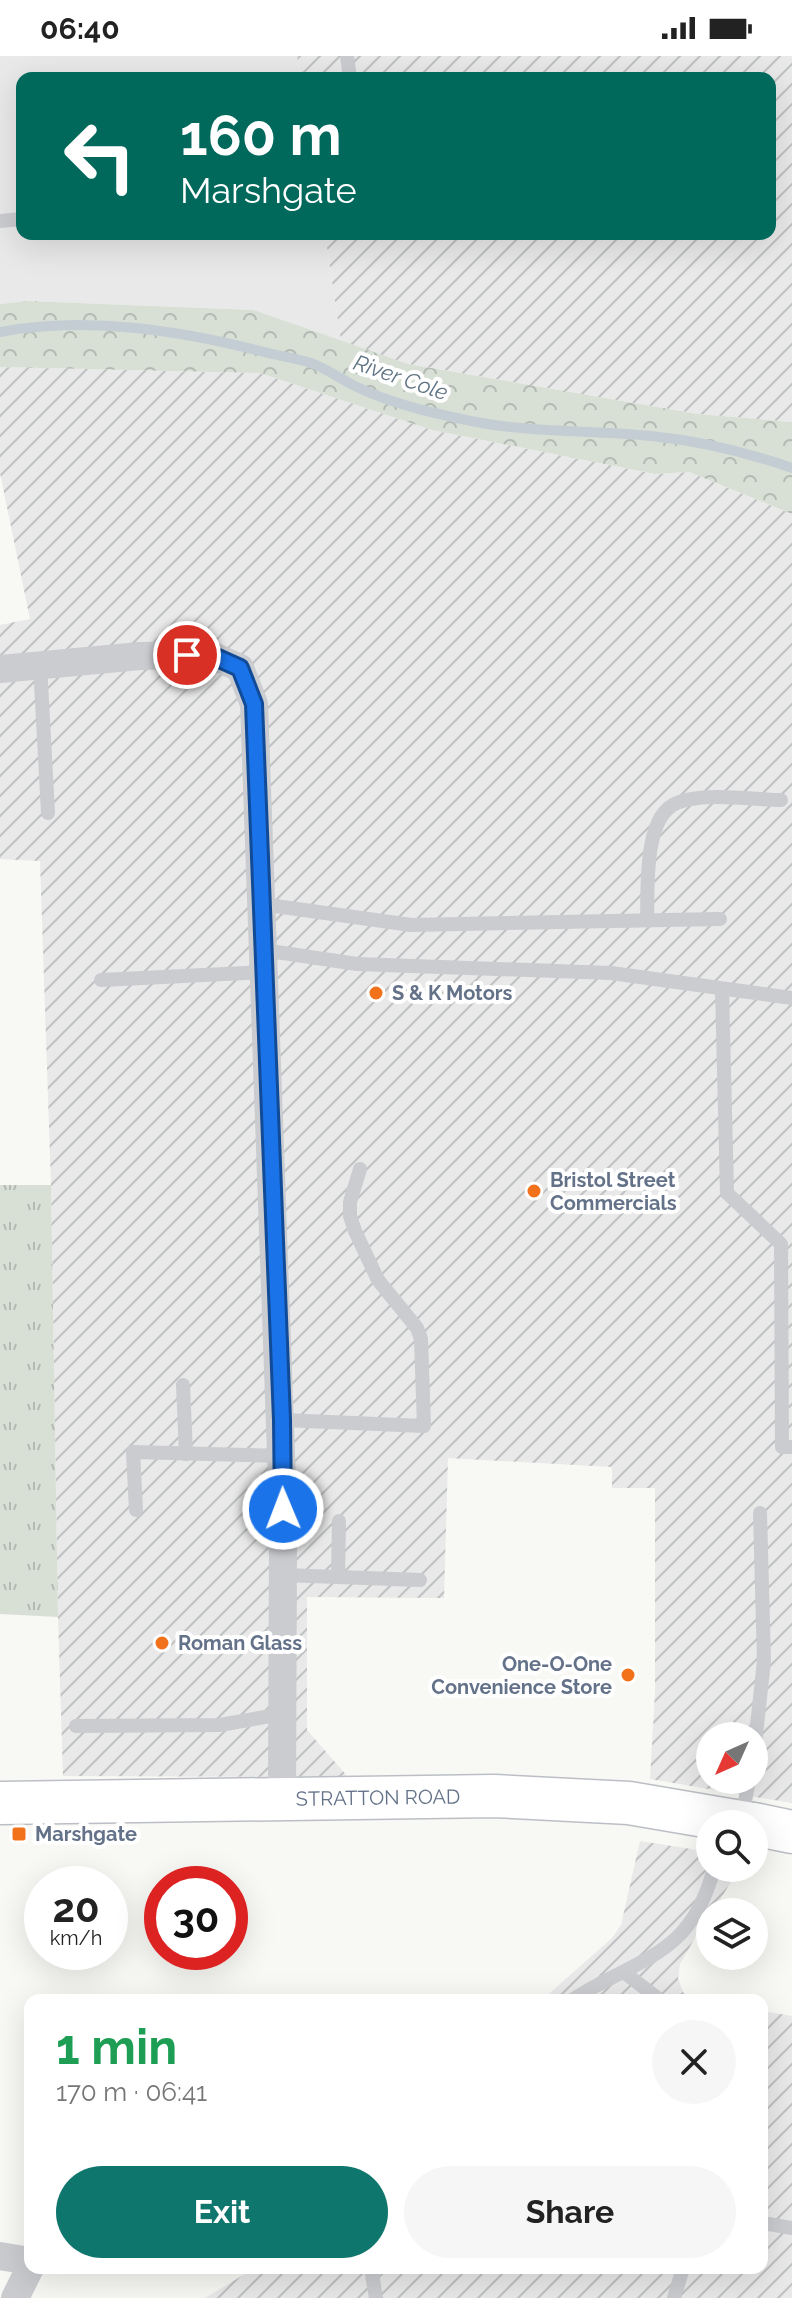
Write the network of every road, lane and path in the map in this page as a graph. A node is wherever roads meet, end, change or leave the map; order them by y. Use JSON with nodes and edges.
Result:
{"nodes":[{"id":1,"x":40,"y":664,"type":"junction"},
{"id":2,"x":0,"y":669,"type":"edge"},
{"id":3,"x":781,"y":800,"type":"dead end"},
{"id":4,"x":48,"y":813,"type":"dead end"},
{"id":5,"x":261,"y":904,"type":"junction"},
{"id":6,"x":720,"y":919,"type":"dead end"},
{"id":7,"x":647,"y":920,"type":"junction"},
{"id":8,"x":263,"y":961,"type":"junction"},
{"id":9,"x":101,"y":980,"type":"dead end"},
{"id":10,"x":722,"y":989,"type":"junction"},
{"id":11,"x":792,"y":998,"type":"edge"},
{"id":12,"x":360,"y":1169,"type":"dead end"},
{"id":13,"x":183,"y":1385,"type":"dead end"},
{"id":14,"x":282,"y":1420,"type":"junction"},
{"id":15,"x":792,"y":1447,"type":"edge"},
{"id":16,"x":186,"y":1454,"type":"junction"},
{"id":17,"x":282,"y":1456,"type":"junction"},
{"id":18,"x":283,"y":1509,"type":"dead end"},
{"id":19,"x":136,"y":1510,"type":"dead end"},
{"id":20,"x":760,"y":1513,"type":"dead end"},
{"id":21,"x":339,"y":1521,"type":"dead end"},
{"id":22,"x":283,"y":1562,"type":"joint"},
{"id":23,"x":338,"y":1577,"type":"junction"},
{"id":24,"x":420,"y":1580,"type":"dead end"},
{"id":25,"x":282,"y":1714,"type":"junction"},
{"id":26,"x":757,"y":1722,"type":"edge"},
{"id":27,"x":76,"y":1726,"type":"dead end"},
{"id":28,"x":282,"y":1797,"type":"junction"},
{"id":29,"x":0,"y":1803,"type":"edge"},
{"id":30,"x":696,"y":1816,"type":"edge"},
{"id":31,"x":768,"y":1828,"type":"edge"},
{"id":32,"x":792,"y":1832,"type":"edge"},
{"id":33,"x":709,"y":1882,"type":"edge"},
{"id":34,"x":625,"y":1973,"type":"junction"},
{"id":35,"x":584,"y":1994,"type":"edge"},
{"id":36,"x":652,"y":1994,"type":"edge"},
{"id":37,"x":768,"y":2224,"type":"edge"},
{"id":38,"x":792,"y":2228,"type":"edge"},
{"id":39,"x":0,"y":2256,"type":"edge"},
{"id":40,"x":24,"y":2260,"type":"edge"},
{"id":41,"x":27,"y":2274,"type":"edge"},
{"id":42,"x":372,"y":2274,"type":"edge"},
{"id":43,"x":681,"y":2274,"type":"edge"},
{"id":44,"x":15,"y":2298,"type":"edge"},
{"id":45,"x":376,"y":2298,"type":"edge"},
{"id":46,"x":674,"y":2298,"type":"edge"}],
"edges":[{"from":1,"to":2,"type":"street"},
{"from":1,"to":4,"type":"lane"},
{"from":1,"to":5,"type":"street"},
{"from":3,"to":7,"type":"lane"},
{"from":5,"to":7,"type":"lane"},
{"from":5,"to":8,"type":"street"},
{"from":6,"to":7,"type":"lane"},
{"from":8,"to":9,"type":"lane"},
{"from":8,"to":10,"type":"lane"},
{"from":8,"to":14,"type":"street"},
{"from":10,"to":11,"type":"lane"},
{"from":10,"to":15,"type":"lane"},
{"from":12,"to":14,"type":"lane"},
{"from":13,"to":16,"type":"lane"},
{"from":14,"to":17,"type":"street"},
{"from":16,"to":17,"type":"lane"},
{"from":16,"to":19,"type":"lane"},
{"from":17,"to":18,"type":"street"},
{"from":20,"to":26,"type":"lane"},
{"from":21,"to":23,"type":"lane"},
{"from":22,"to":23,"type":"lane"},
{"from":22,"to":25,"type":"street"},
{"from":23,"to":24,"type":"lane"},
{"from":25,"to":27,"type":"lane"},
{"from":25,"to":28,"type":"street"},
{"from":28,"to":29,"type":"street","name":"STRATTON ROAD"},
{"from":28,"to":30,"type":"street","name":"STRATTON ROAD"},
{"from":31,"to":32,"type":"street","name":"STRATTON ROAD"},
{"from":33,"to":34,"type":"lane"},
{"from":34,"to":35,"type":"lane"},
{"from":34,"to":36,"type":"lane"},
{"from":37,"to":38,"type":"lane"},
{"from":39,"to":40,"type":"street"},
{"from":41,"to":44,"type":"street"},
{"from":42,"to":45,"type":"lane"},
{"from":43,"to":46,"type":"lane"}]}
